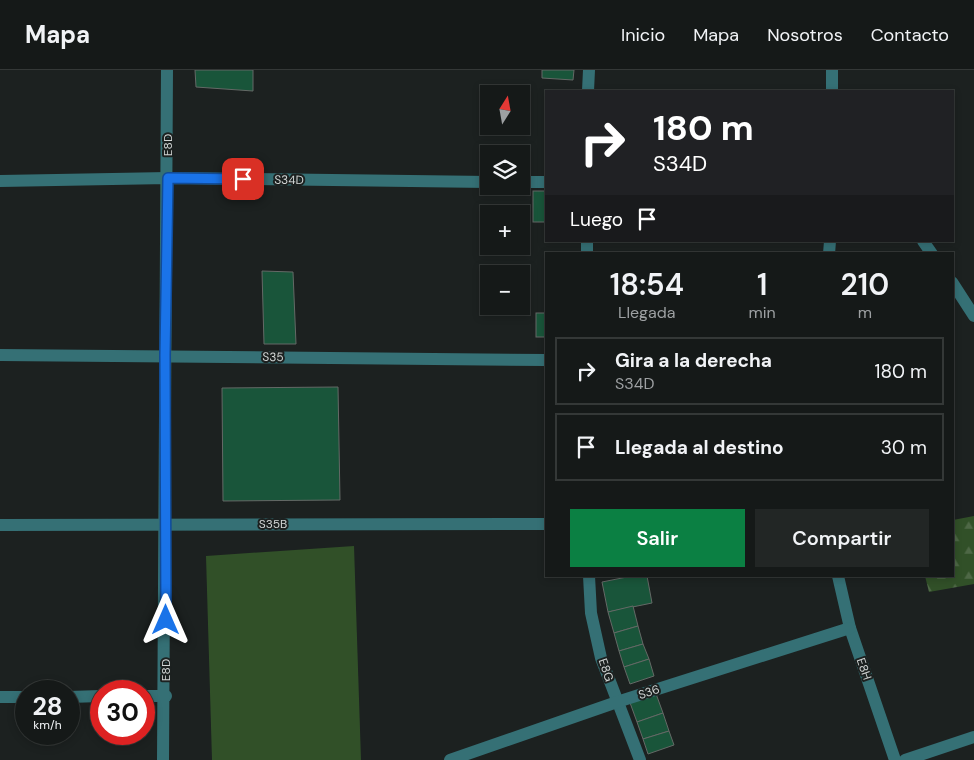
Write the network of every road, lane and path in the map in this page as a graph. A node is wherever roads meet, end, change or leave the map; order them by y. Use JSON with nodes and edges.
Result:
{"nodes":[{"id":1,"x":168,"y":70,"type":"edge"},
{"id":2,"x":589,"y":70,"type":"edge"},
{"id":3,"x":832,"y":70,"type":"edge"},
{"id":4,"x":588,"y":90,"type":"edge"},
{"id":5,"x":832,"y":90,"type":"edge"},
{"id":6,"x":168,"y":178,"type":"junction"},
{"id":7,"x":0,"y":180,"type":"edge"},
{"id":8,"x":480,"y":182,"type":"edge"},
{"id":9,"x":530,"y":182,"type":"edge"},
{"id":10,"x":545,"y":182,"type":"edge"},
{"id":11,"x":954,"y":285,"type":"edge"},
{"id":12,"x":974,"y":316,"type":"edge"},
{"id":13,"x":0,"y":355,"type":"edge"},
{"id":14,"x":165,"y":355,"type":"junction"},
{"id":15,"x":545,"y":360,"type":"edge"},
{"id":16,"x":166,"y":524,"type":"junction"},
{"id":17,"x":545,"y":524,"type":"edge"},
{"id":18,"x":0,"y":525,"type":"edge"},
{"id":19,"x":589,"y":577,"type":"edge"},
{"id":20,"x":838,"y":577,"type":"edge"},
{"id":21,"x":850,"y":628,"type":"junction"},
{"id":22,"x":0,"y":696,"type":"edge"},
{"id":23,"x":15,"y":696,"type":"edge"},
{"id":24,"x":155,"y":696,"type":"edge"},
{"id":25,"x":166,"y":696,"type":"junction"},
{"id":26,"x":618,"y":702,"type":"junction"},
{"id":27,"x":974,"y":738,"type":"edge"},
{"id":28,"x":164,"y":760,"type":"edge"},
{"id":29,"x":450,"y":760,"type":"edge"},
{"id":30,"x":640,"y":760,"type":"edge"},
{"id":31,"x":895,"y":760,"type":"edge"},
{"id":32,"x":905,"y":760,"type":"edge"}],
"edges":[{"from":1,"to":6,"type":"street","name":"E8D"},
{"from":2,"to":4,"type":"street"},
{"from":3,"to":5,"type":"street"},
{"from":6,"to":7,"type":"street","name":"S34D"},
{"from":6,"to":8,"type":"street","name":"S34D"},
{"from":6,"to":14,"type":"street","name":"E8D"},
{"from":9,"to":10,"type":"street"},
{"from":11,"to":12,"type":"street"},
{"from":13,"to":14,"type":"street","name":"S35"},
{"from":14,"to":15,"type":"street","name":"S35"},
{"from":14,"to":16,"type":"street","name":"E8D"},
{"from":16,"to":17,"type":"street","name":"S35B"},
{"from":16,"to":18,"type":"street","name":"S35B"},
{"from":16,"to":25,"type":"street","name":"E8D"},
{"from":19,"to":26,"type":"street","name":"E8G"},
{"from":20,"to":21,"type":"street","name":"E8H"},
{"from":21,"to":26,"type":"street","name":"S36"},
{"from":21,"to":31,"type":"street","name":"E8H"},
{"from":22,"to":23,"type":"street"},
{"from":24,"to":25,"type":"street"},
{"from":25,"to":28,"type":"street","name":"E8D"},
{"from":26,"to":29,"type":"street","name":"S36"},
{"from":26,"to":30,"type":"street","name":"E8G"},
{"from":27,"to":32,"type":"street"}]}
